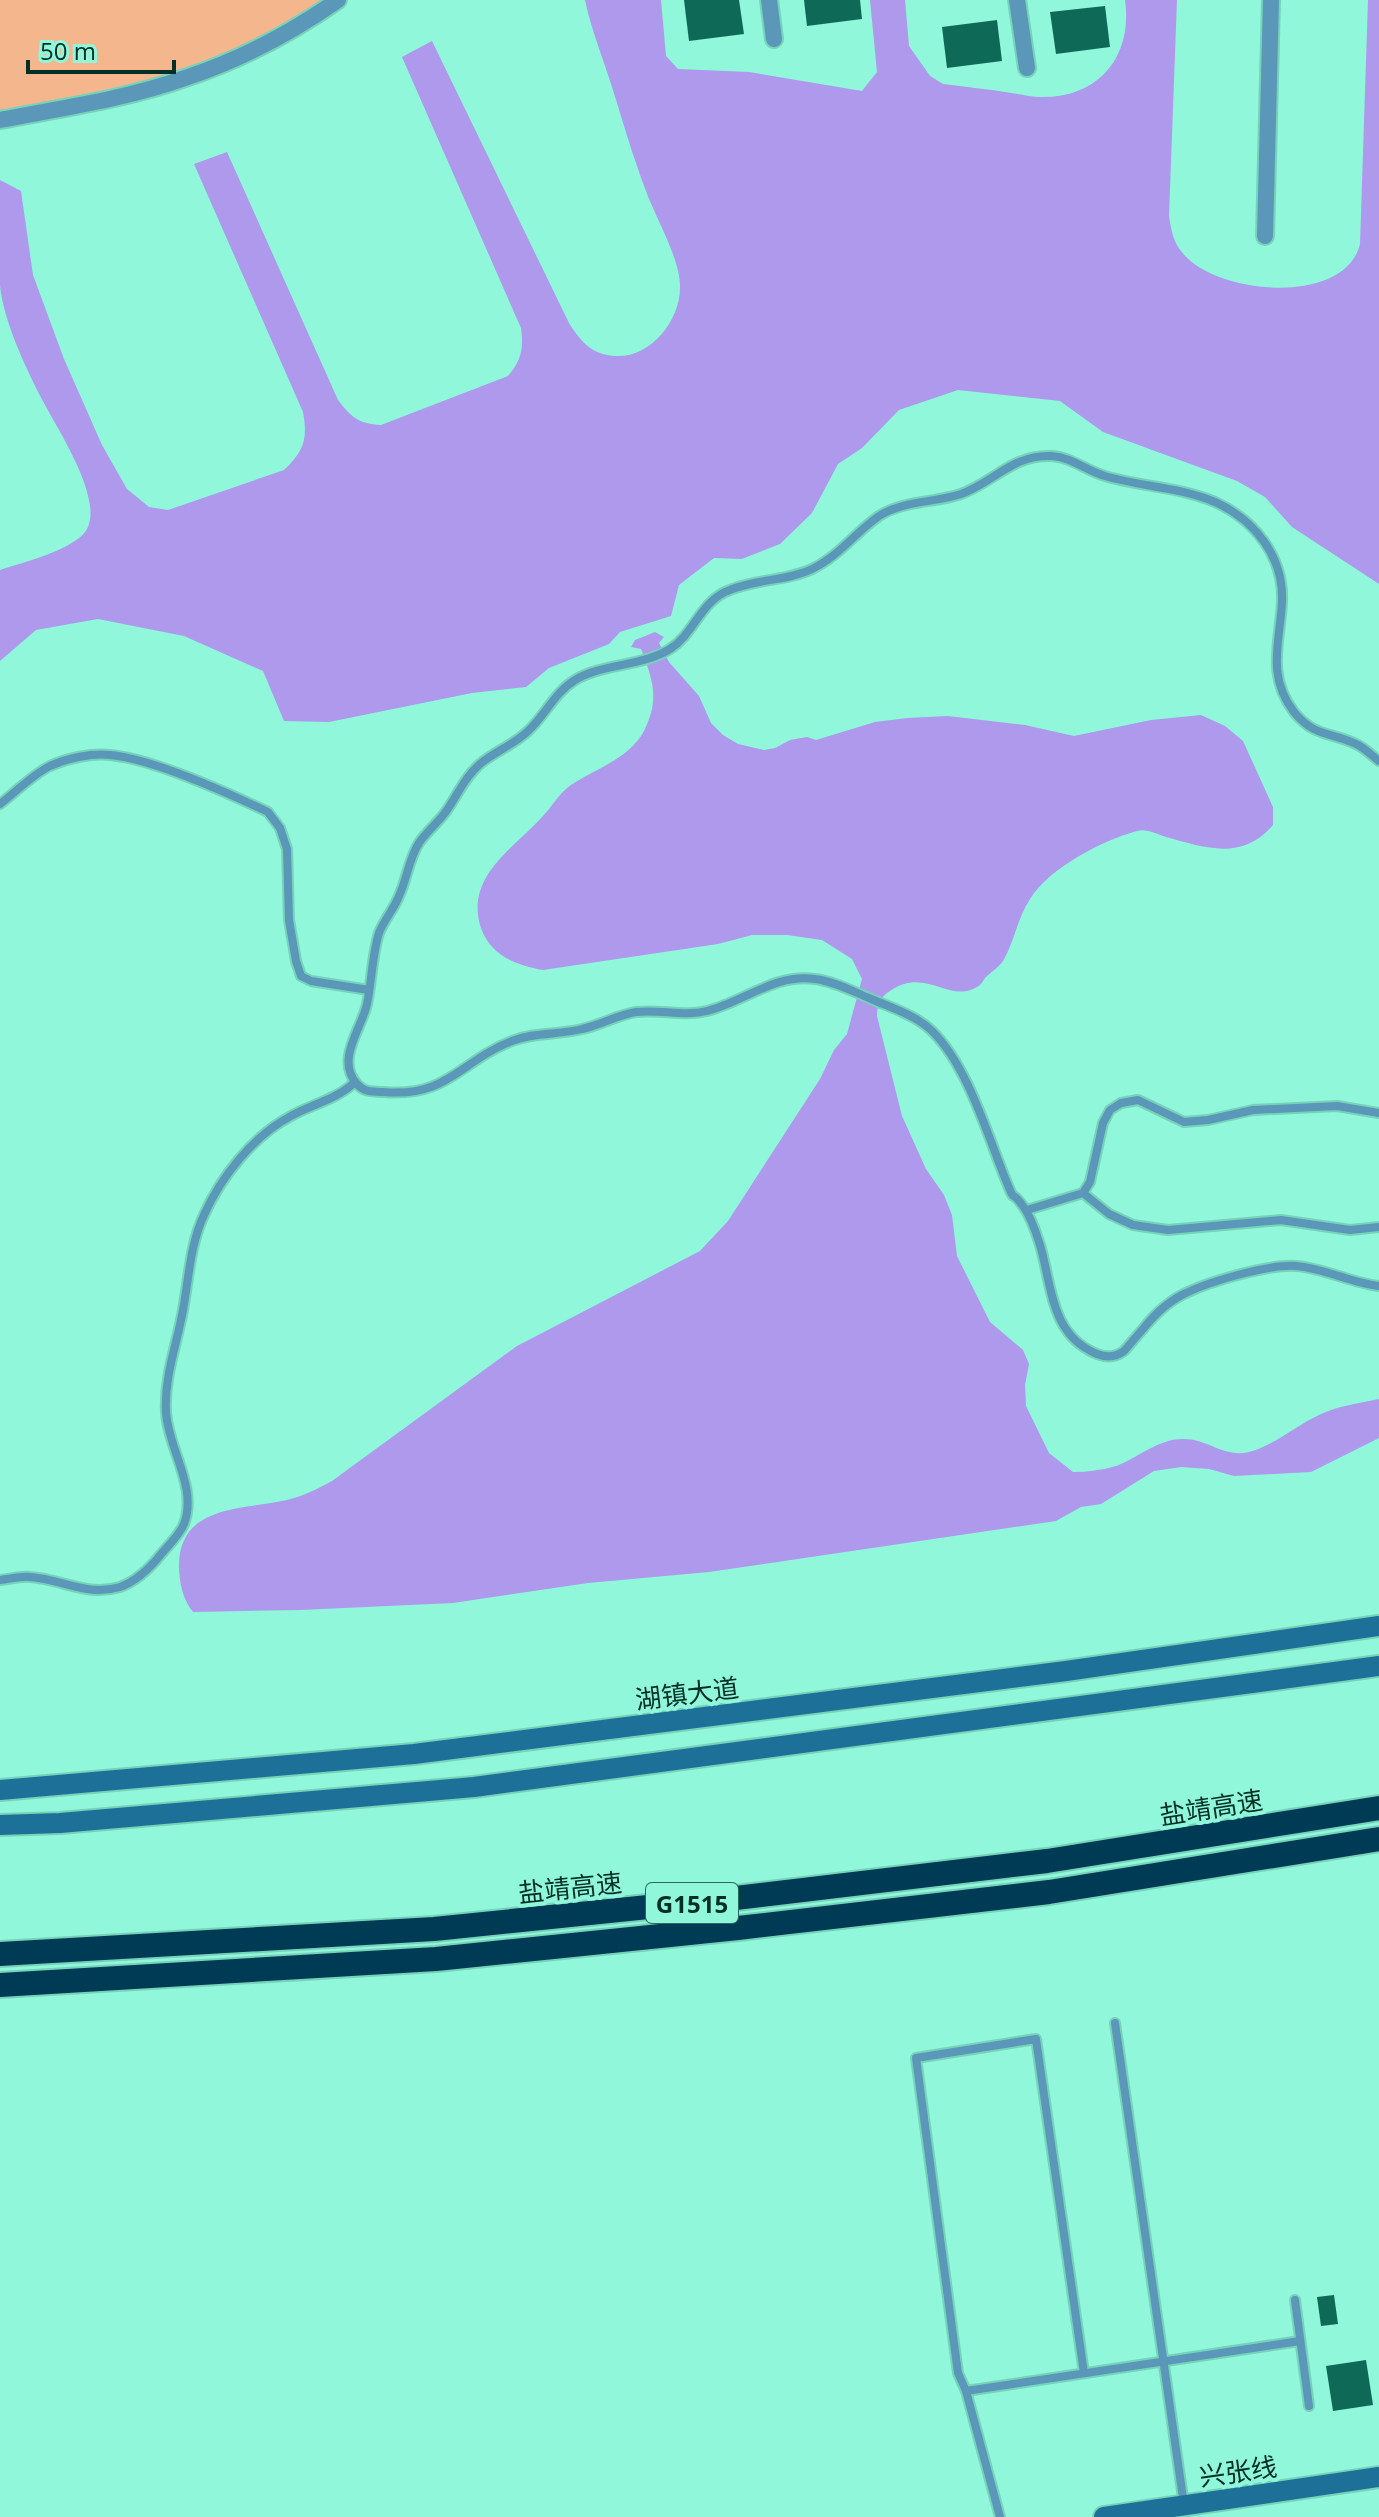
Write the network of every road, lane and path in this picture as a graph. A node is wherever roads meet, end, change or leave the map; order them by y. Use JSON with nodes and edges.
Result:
{"nodes":[{"id":1,"x":338,"y":0,"type":"edge"},
{"id":2,"x":769,"y":0,"type":"edge"},
{"id":3,"x":1017,"y":0,"type":"edge"},
{"id":4,"x":1271,"y":0,"type":"edge"},
{"id":5,"x":774,"y":39,"type":"dead end"},
{"id":6,"x":1027,"y":68,"type":"dead end"},
{"id":7,"x":0,"y":120,"type":"edge"},
{"id":8,"x":1265,"y":236,"type":"dead end"},
{"id":9,"x":1379,"y":761,"type":"edge"},
{"id":10,"x":0,"y":804,"type":"edge"},
{"id":11,"x":369,"y":990,"type":"junction"},
{"id":12,"x":355,"y":1082,"type":"junction"},
{"id":13,"x":1379,"y":1113,"type":"edge"},
{"id":14,"x":1083,"y":1193,"type":"junction"},
{"id":15,"x":1027,"y":1210,"type":"junction"},
{"id":16,"x":1379,"y":1227,"type":"edge"},
{"id":17,"x":1379,"y":1286,"type":"edge"},
{"id":18,"x":0,"y":1580,"type":"edge"},
{"id":19,"x":1379,"y":1626,"type":"edge"},
{"id":20,"x":1379,"y":1666,"type":"edge"},
{"id":21,"x":0,"y":1790,"type":"edge"},
{"id":22,"x":1379,"y":1808,"type":"edge"},
{"id":23,"x":0,"y":1825,"type":"edge"},
{"id":24,"x":1379,"y":1839,"type":"edge"},
{"id":25,"x":0,"y":1954,"type":"edge"},
{"id":26,"x":0,"y":1985,"type":"edge"},
{"id":27,"x":1115,"y":2023,"type":"dead end"},
{"id":28,"x":1295,"y":2300,"type":"dead end"},
{"id":29,"x":1300,"y":2341,"type":"junction"},
{"id":30,"x":1163,"y":2361,"type":"junction"},
{"id":31,"x":1084,"y":2373,"type":"junction"},
{"id":32,"x":966,"y":2391,"type":"junction"},
{"id":33,"x":1309,"y":2406,"type":"dead end"},
{"id":34,"x":1379,"y":2477,"type":"edge"},
{"id":35,"x":1184,"y":2505,"type":"junction"},
{"id":36,"x":1000,"y":2517,"type":"edge"},
{"id":37,"x":1104,"y":2517,"type":"edge"}],
"edges":[{"from":1,"to":7,"type":"street"},
{"from":2,"to":5,"type":"street"},
{"from":3,"to":6,"type":"street"},
{"from":4,"to":8,"type":"street"},
{"from":9,"to":11,"type":"lane"},
{"from":10,"to":11,"type":"lane"},
{"from":11,"to":12,"type":"lane"},
{"from":12,"to":15,"type":"lane"},
{"from":12,"to":18,"type":"lane"},
{"from":13,"to":14,"type":"lane"},
{"from":14,"to":15,"type":"lane"},
{"from":14,"to":16,"type":"lane"},
{"from":15,"to":17,"type":"lane"},
{"from":19,"to":21,"type":"main road","name":"湖镇大道"},
{"from":20,"to":23,"type":"main road"},
{"from":22,"to":25,"type":"highway","name":"盐靖高速","number":"G1515"},
{"from":24,"to":26,"type":"highway","number":"G1515"},
{"from":27,"to":30,"type":"lane"},
{"from":28,"to":29,"type":"lane"},
{"from":29,"to":30,"type":"lane"},
{"from":29,"to":33,"type":"lane"},
{"from":30,"to":31,"type":"lane"},
{"from":30,"to":35,"type":"lane"},
{"from":31,"to":32,"type":"lane"},
{"from":31,"to":32,"type":"lane"},
{"from":32,"to":36,"type":"lane"},
{"from":34,"to":35,"type":"main road","name":"兴张线"},
{"from":35,"to":37,"type":"main road","name":"兴张线"}]}
